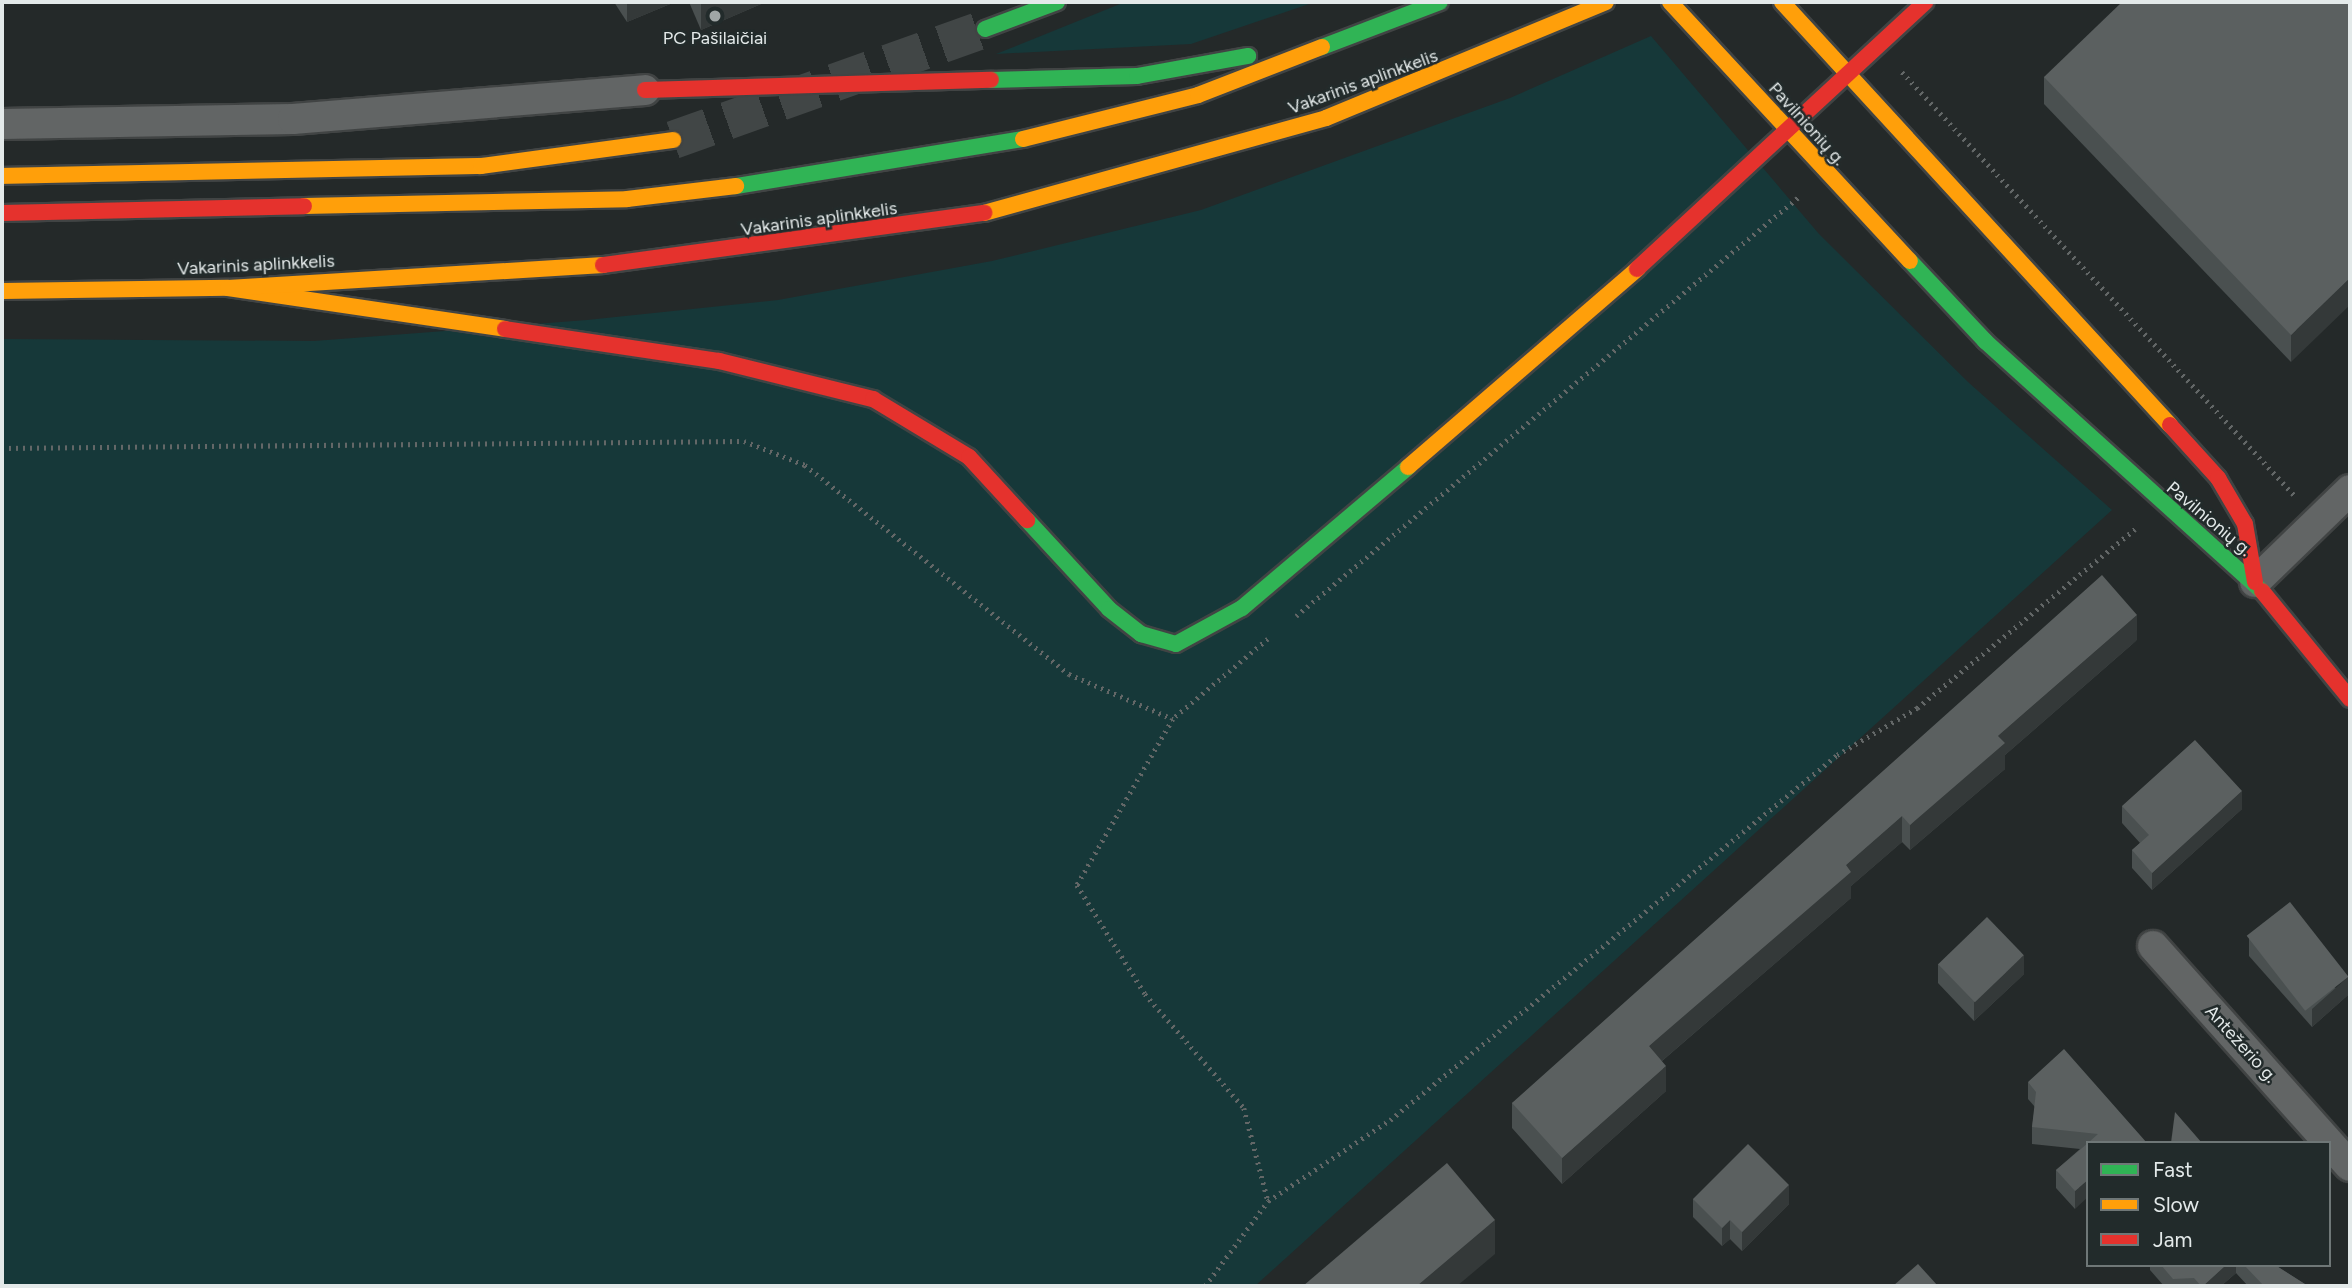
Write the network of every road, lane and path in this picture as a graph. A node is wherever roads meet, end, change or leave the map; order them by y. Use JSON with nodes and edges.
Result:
{"nodes":[{"id":1,"x":1057,"y":2,"type":"edge"},
{"id":2,"x":1440,"y":2,"type":"edge"},
{"id":3,"x":1606,"y":2,"type":"edge"},
{"id":4,"x":1670,"y":2,"type":"edge"},
{"id":5,"x":1782,"y":2,"type":"edge"},
{"id":6,"x":1925,"y":2,"type":"edge"},
{"id":7,"x":985,"y":29,"type":"tunnel mouth"},
{"id":8,"x":1337,"y":44,"type":"junction"},
{"id":9,"x":1877,"y":45,"type":"junction"},
{"id":10,"x":1848,"y":73,"type":"junction"},
{"id":11,"x":645,"y":90,"type":"joint"},
{"id":12,"x":2,"y":124,"type":"edge"},
{"id":13,"x":1788,"y":130,"type":"junction"},
{"id":14,"x":673,"y":140,"type":"tunnel mouth"},
{"id":15,"x":2,"y":176,"type":"edge"},
{"id":16,"x":1804,"y":192,"type":"dead end"},
{"id":17,"x":2,"y":213,"type":"edge"},
{"id":18,"x":228,"y":288,"type":"junction"},
{"id":19,"x":2,"y":291,"type":"edge"},
{"id":20,"x":2,"y":448,"type":"edge"},
{"id":21,"x":2350,"y":490,"type":"edge"},
{"id":22,"x":2318,"y":521,"type":"junction"},
{"id":23,"x":2141,"y":523,"type":"dead end"},
{"id":24,"x":2255,"y":582,"type":"junction"},
{"id":25,"x":1290,"y":621,"type":"dead end"},
{"id":26,"x":1280,"y":629,"type":"dead end"},
{"id":27,"x":2350,"y":699,"type":"edge"},
{"id":28,"x":1173,"y":719,"type":"junction"},
{"id":29,"x":2153,"y":946,"type":"dead end"},
{"id":30,"x":2328,"y":1141,"type":"edge"},
{"id":31,"x":2331,"y":1145,"type":"edge"},
{"id":32,"x":2350,"y":1166,"type":"edge"},
{"id":33,"x":1268,"y":1201,"type":"junction"},
{"id":34,"x":1205,"y":1286,"type":"edge"}],
"edges":[{"from":1,"to":7,"type":"main road"},
{"from":2,"to":8,"type":"main road"},
{"from":3,"to":18,"type":"main road","name":"Vakarinis aplinkkelis"},
{"from":4,"to":13,"type":"main road","name":"Pavilnionių g."},
{"from":5,"to":10,"type":"main road","name":"Pavilnionių g."},
{"from":6,"to":9,"type":"main road"},
{"from":8,"to":11,"type":"main road"},
{"from":8,"to":17,"type":"main road"},
{"from":9,"to":10,"type":"main road"},
{"from":9,"to":22,"type":"path"},
{"from":10,"to":13,"type":"main road"},
{"from":10,"to":24,"type":"main road","name":"Pavilnionių g."},
{"from":11,"to":12,"type":"street"},
{"from":13,"to":18,"type":"main road"},
{"from":13,"to":24,"type":"main road","name":"Pavilnionių g."},
{"from":14,"to":15,"type":"main road"},
{"from":16,"to":25,"type":"path"},
{"from":18,"to":19,"type":"main road","name":"Vakarinis aplinkkelis"},
{"from":20,"to":28,"type":"path"},
{"from":21,"to":22,"type":"street"},
{"from":22,"to":24,"type":"street"},
{"from":23,"to":33,"type":"path"},
{"from":24,"to":27,"type":"main road"},
{"from":26,"to":28,"type":"path"},
{"from":28,"to":33,"type":"path"},
{"from":29,"to":30,"type":"street","name":"Antežerio g."},
{"from":31,"to":32,"type":"street","name":"Antežerio g."},
{"from":33,"to":34,"type":"path"}]}
